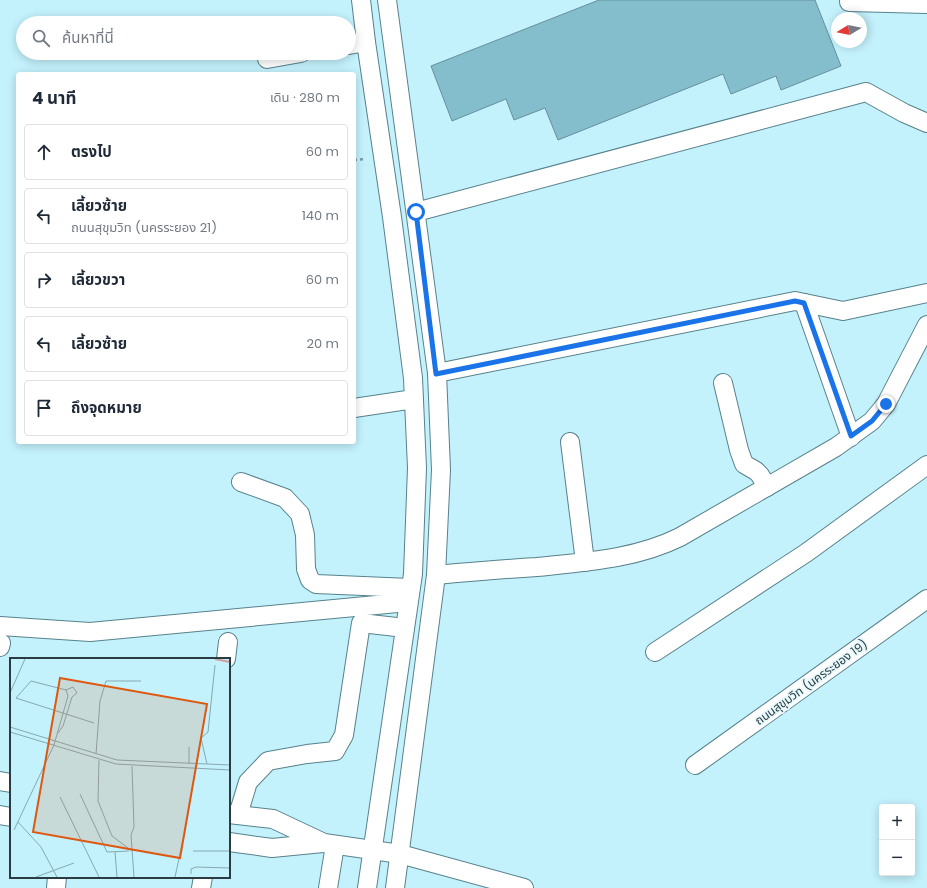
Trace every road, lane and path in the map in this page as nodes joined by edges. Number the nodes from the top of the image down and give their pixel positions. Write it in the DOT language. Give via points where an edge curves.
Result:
graph roads {
  1 [pos="361,0"];
  2 [pos="387,0"];
  3 [pos="849,2"];
  4 [pos="927,4"];
  5 [pos="357,43"];
  6 [pos="927,123"];
  7 [pos="416,209"];
  8 [pos="392,212"];
  9 [pos="927,293"];
  10 [pos="804,303"];
  11 [pos="927,325"];
  12 [pos="436,374"];
  13 [pos="723,383"];
  14 [pos="414,399"];
  15 [pos="356,408"];
  16 [pos="851,436"];
  17 [pos="570,442"];
  18 [pos="927,465"];
  19 [pos="242,482"];
  20 [pos="767,487"];
  21 [pos="585,562"];
  22 [pos="436,575"];
  23 [pos="409,595"];
  24 [pos="927,599"];
  25 [pos="405,628"];
  26 [pos="0,639"];
  27 [pos="655,652"];
  28 [pos="695,765"];
  29 [pos="0,781"];
  30 [pos="10,783"];
  31 [pos="0,815"];
  32 [pos="233,815"];
  33 [pos="10,817"];
  34 [pos="230,842"];
  35 [pos="329,844"];
  36 [pos="372,850"];
  37 [pos="400,854"];
  38 [pos="57,878"];
  39 [pos="203,878"];
  40 [pos="517,887"];
  41 [pos="56,888"];
  42 [pos="201,888"];
  43 [pos="328,888"];
  44 [pos="367,888"];
  45 [pos="395,888"];
  1 -- 5 [label="street"];
  2 -- 7 [label="street"];
  3 -- 4 [label="street"];
  5 -- 8 [label="street"];
  6 -- 7 [label="street" via="866,92"];
  7 -- 8 [label="street"];
  7 -- 12 [label="street"];
  8 -- 14 [label="street"];
  9 -- 10 [label="street" via="843,311"];
  10 -- 12 [label="street" via="795,301"];
  10 -- 16 [label="street"];
  11 -- 16 [label="street" via="886,404 872,421"];
  12 -- 22 [label="street" via="441,470"];
  13 -- 20 [label="street" via="744,464 760,475"];
  14 -- 15 [label="street"];
  14 -- 23 [label="street" via="418,468 413,574"];
  16 -- 20 [label="street"];
  17 -- 21 [label="street"];
  18 -- 27 [label="street" via="806,552"];
  19 -- 23 [label="street" via="285,498 300,514 305,535 306,569 310,580 316,584"];
  20 -- 21 [label="street" via="669,543"];
  21 -- 22 [label="street"];
  22 -- 37 [label="street"];
  23 -- 25 [label="street"];
  23 -- 26 [label="street" via="90,632"];
  24 -- 28 [label="street, ถนนสุขุมวิท (นครระยอง 19)"];
  25 -- 32 [label="street" via="361,623 344,735 334,752 268,761 248,782"];
  25 -- 36 [label="street"];
  29 -- 30 [label="street"];
  31 -- 33 [label="street"];
  32 -- 35 [label="street" via="273,820"];
  34 -- 35 [label="street" via="272,848"];
  35 -- 36 [label="street"];
  35 -- 43 [label="street"];
  36 -- 37 [label="street"];
  36 -- 44 [label="street"];
  37 -- 40 [label="street"];
  37 -- 45 [label="street"];
  38 -- 41 [label="street"];
  39 -- 42 [label="street"];
}
